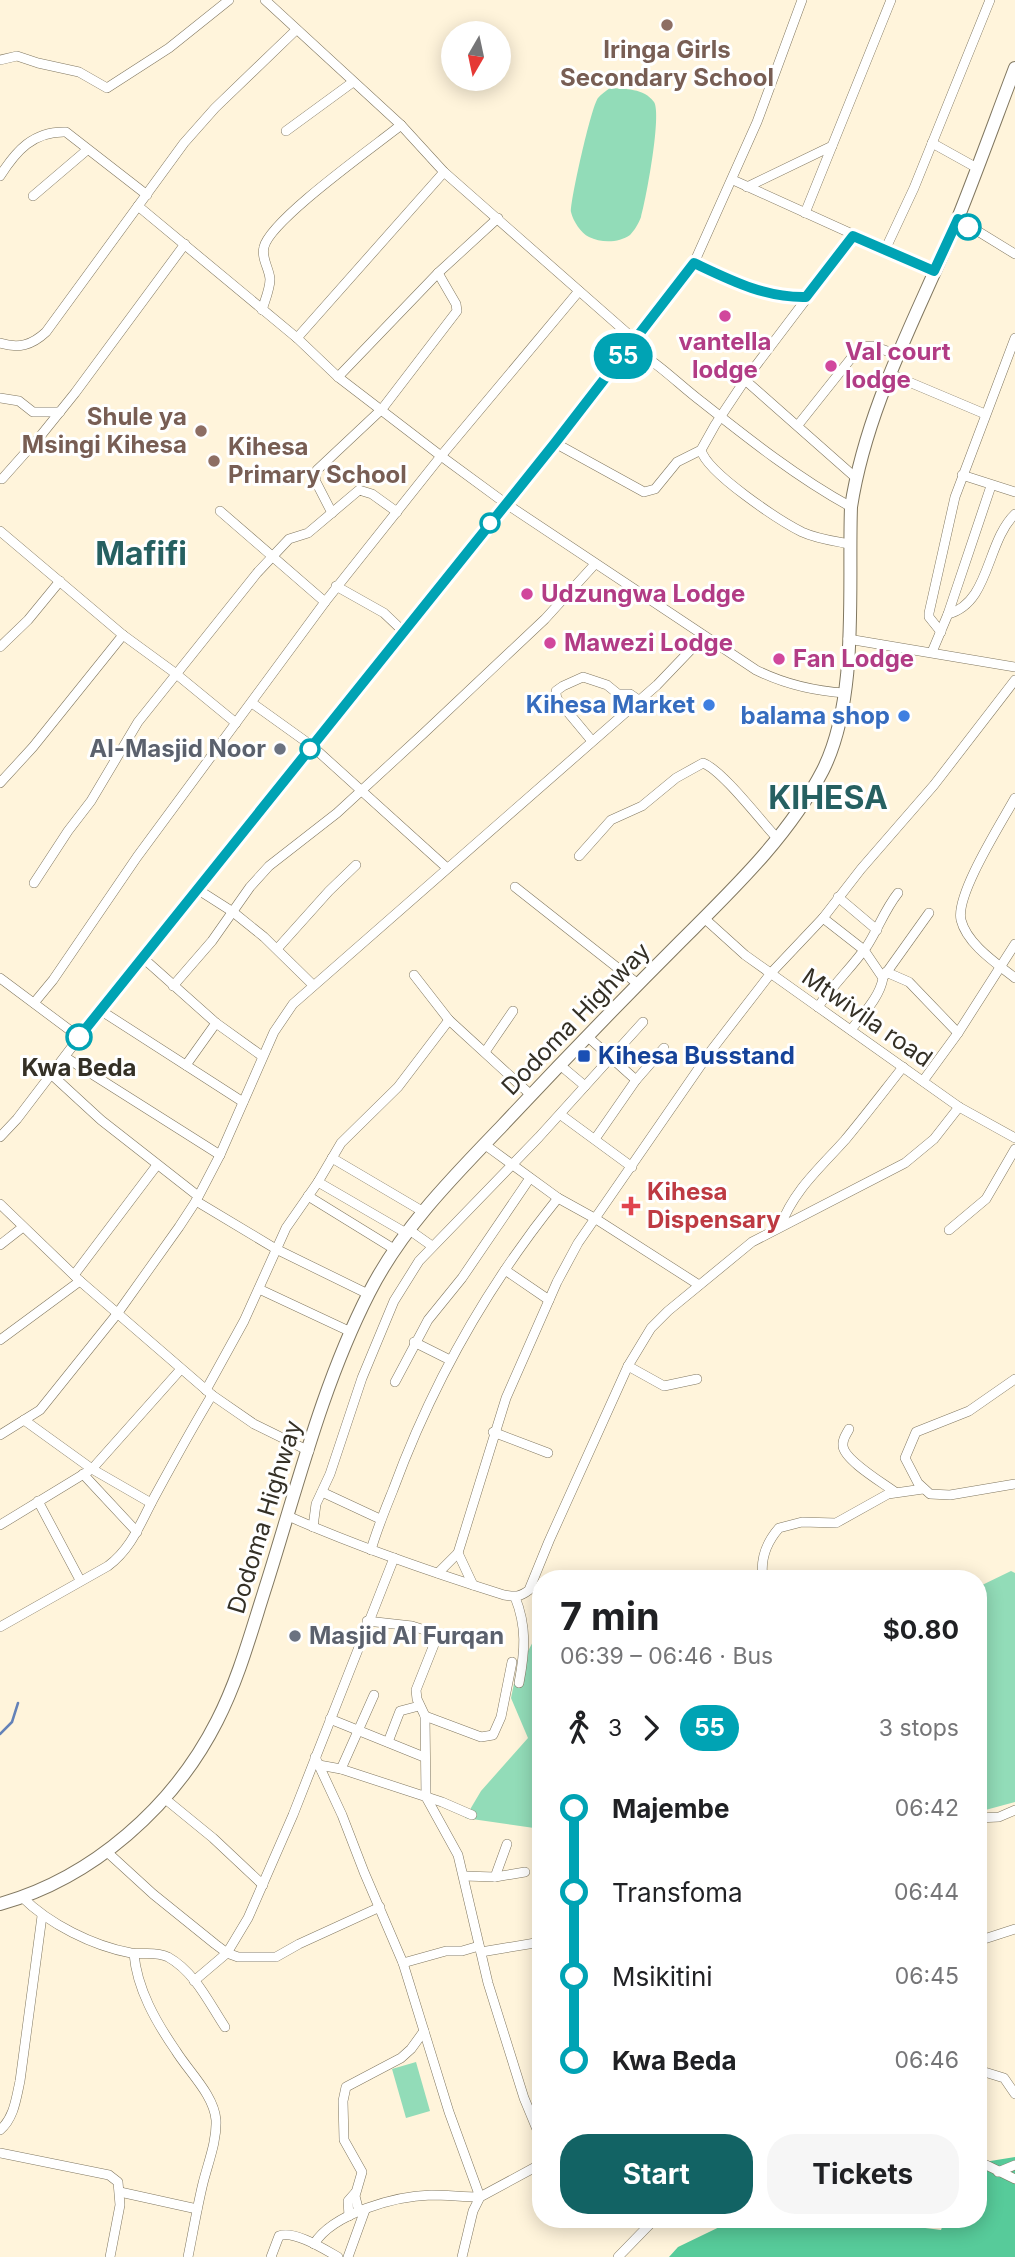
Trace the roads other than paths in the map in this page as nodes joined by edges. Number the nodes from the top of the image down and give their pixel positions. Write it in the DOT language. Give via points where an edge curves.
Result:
graph roads {
  1 [pos="229,0"];
  2 [pos="265,0"];
  3 [pos="802,0"];
  4 [pos="891,0"];
  5 [pos="990,0"];
  6 [pos="296,30"];
  7 [pos="0,60"];
  8 [pos="1015,68"];
  9 [pos="353,82"];
  10 [pos="401,125"];
  11 [pos="286,131"];
  12 [pos="932,143"];
  13 [pos="832,146"];
  14 [pos="88,150"];
  15 [pos="977,168"];
  16 [pos="444,172"];
  17 [pos="0,176"];
  18 [pos="733,180"];
  19 [pos="747,187"];
  20 [pos="147,195"];
  21 [pos="33,196"];
  22 [pos="138,206"];
  23 [pos="805,213"];
  24 [pos="498,218"];
  25 [pos="958,219"];
  26 [pos="853,236"];
  27 [pos="185,244"];
  28 [pos="885,250"];
  29 [pos="1015,254"];
  30 [pos="694,263"];
  31 [pos="934,271"];
  32 [pos="438,273"];
  33 [pos="579,291"];
  34 [pos="806,297"];
  35 [pos="262,310"];
  36 [pos="297,338"];
  37 [pos="1015,338"];
  38 [pos="0,343"];
  39 [pos="632,344"];
  40 [pos="898,355"];
  41 [pos="890,374"];
  42 [pos="338,377"];
  43 [pos="744,380"];
  44 [pos="0,398"];
  45 [pos="382,409"];
  46 [pos="30,412"];
  47 [pos="60,412"];
  48 [pos="985,414"];
  49 [pos="721,416"];
  50 [pos="798,425"];
  51 [pos="43,434"];
  52 [pos="555,443"];
  53 [pos="701,450"];
  54 [pos="440,456"];
  55 [pos="962,475"];
  56 [pos="2,478"];
  57 [pos="856,478"];
  58 [pos="991,486"];
  59 [pos="1015,492"];
  60 [pos="505,503"];
  61 [pos="851,508"];
  62 [pos="220,511"];
  63 [pos="397,512"];
  64 [pos="332,513"];
  65 [pos="1015,514"];
  66 [pos="0,531"];
  67 [pos="850,544"];
  68 [pos="271,556"];
  69 [pos="595,564"];
  70 [pos="60,582"];
  71 [pos="337,586"];
  72 [pos="325,601"];
  73 [pos="948,614"];
  74 [pos="404,632"];
  75 [pos="941,632"];
  76 [pos="123,635"];
  77 [pos="703,637"];
  78 [pos="848,639"];
  79 [pos="0,648"];
  80 [pos="932,652"];
  81 [pos="1015,667"];
  82 [pos="175,673"];
  83 [pos="1015,680"];
  84 [pos="845,693"];
  85 [pos="640,701"];
  86 [pos="252,703"];
  87 [pos="236,723"];
  88 [pos="592,741"];
  89 [pos="313,746"];
  90 [pos="0,783"];
  91 [pos="360,791"];
  92 [pos="1015,798"];
  93 [pos="776,837"];
  94 [pos="579,856"];
  95 [pos="356,865"];
  96 [pos="447,868"];
  97 [pos="34,883"];
  98 [pos="515,887"];
  99 [pos="197,889"];
  100 [pos="898,893"];
  101 [pos="838,897"];
  102 [pos="233,912"];
  103 [pos="929,913"];
  104 [pos="704,918"];
  105 [pos="823,918"];
  106 [pos="877,930"];
  107 [pos="1015,944"];
  108 [pos="277,949"];
  109 [pos="864,950"];
  110 [pos="143,958"];
  111 [pos="1001,968"];
  112 [pos="771,973"];
  113 [pos="414,975"];
  114 [pos="885,975"];
  115 [pos="0,978"];
  116 [pos="1015,978"];
  117 [pos="638,984"];
  118 [pos="313,985"];
  119 [pos="173,986"];
  120 [pos="34,1003"];
  121 [pos="818,1007"];
  122 [pos="100,1010"];
  123 [pos="513,1011"];
  124 [pos="449,1020"];
  125 [pos="643,1022"];
  126 [pos="216,1023"];
  127 [pos="851,1030"];
  128 [pos="958,1033"];
  129 [pos="79,1037"];
  130 [pos="588,1037"];
  131 [pos="664,1048"];
  132 [pos="485,1052"];
  133 [pos="262,1056"];
  134 [pos="65,1057"];
  135 [pos="611,1059"];
  136 [pos="186,1065"];
  137 [pos="561,1065"];
  138 [pos="903,1067"];
  139 [pos="52,1075"];
  140 [pos="636,1080"];
  141 [pos="923,1081"];
  142 [pos="585,1086"];
  143 [pos="531,1095"];
  144 [pos="243,1102"];
  145 [pos="960,1107"];
  146 [pos="561,1115"];
  147 [pos="0,1137"];
  148 [pos="1015,1138"];
  149 [pos="595,1139"];
  150 [pos="484,1144"];
  151 [pos="1015,1149"];
  152 [pos="220,1155"];
  153 [pos="332,1157"];
  154 [pos="512,1164"];
  155 [pos="157,1165"];
  156 [pos="632,1167"];
  157 [pos="530,1178"];
  158 [pos="318,1182"];
  159 [pos="308,1196"];
  160 [pos="558,1198"];
  161 [pos="197,1199"];
  162 [pos="0,1204"];
  163 [pos="422,1211"];
  164 [pos="596,1219"];
  165 [pos="23,1227"];
  166 [pos="780,1227"];
  167 [pos="949,1230"];
  168 [pos="407,1231"];
  169 [pos="0,1245"];
  170 [pos="432,1246"];
  171 [pos="276,1249"];
  172 [pos="394,1249"];
  173 [pos="505,1270"];
  174 [pos="77,1278"];
  175 [pos="699,1285"];
  176 [pos="259,1289"];
  177 [pos="368,1294"];
  178 [pos="549,1300"];
  179 [pos="117,1314"];
  180 [pos="351,1332"];
  181 [pos="0,1340"];
  182 [pos="414,1342"];
  183 [pos="450,1360"];
  184 [pos="628,1366"];
  185 [pos="181,1369"];
  186 [pos="696,1379"];
  187 [pos="1015,1379"];
  188 [pos="395,1381"];
  189 [pos="209,1393"];
  190 [pos="24,1420"];
  191 [pos="849,1429"];
  192 [pos="494,1432"];
  193 [pos="0,1435"];
  194 [pos="309,1451"];
  195 [pos="548,1453"];
  196 [pos="88,1472"];
  197 [pos="1015,1484"];
  198 [pos="923,1489"];
  199 [pos="322,1492"];
  200 [pos="895,1492"];
  201 [pos="38,1501"];
  202 [pos="151,1503"];
  203 [pos="288,1516"];
  204 [pos="380,1519"];
  205 [pos="0,1525"];
  206 [pos="313,1527"];
  207 [pos="136,1532"];
  208 [pos="371,1550"];
  209 [pos="458,1553"];
  210 [pos="394,1558"];
  211 [pos="538,1570"];
  212 [pos="763,1570"];
  213 [pos="438,1573"];
  214 [pos="80,1580"];
  215 [pos="532,1583"];
  216 [pos="473,1585"];
  217 [pos="515,1597"];
  218 [pos="368,1621"];
  219 [pos="0,1627"];
  220 [pos="512,1662"];
  221 [pos="519,1683"];
  222 [pos="374,1695"];
  223 [pos="419,1706"];
  224 [pos="425,1716"];
  225 [pos="330,1718"];
  226 [pos="358,1730"];
  227 [pos="388,1742"];
  228 [pos="424,1757"];
  229 [pos="317,1761"];
  230 [pos="341,1769"];
  231 [pos="426,1797"];
  232 [pos="164,1798"];
  233 [pos="1015,1810"];
  234 [pos="472,1815"];
  235 [pos="987,1818"];
  236 [pos="507,1844"];
  237 [pos="106,1851"];
  238 [pos="525,1872"];
  239 [pos="464,1876"];
  240 [pos="495,1877"];
  241 [pos="262,1885"];
  242 [pos="22,1897"];
  243 [pos="0,1904"];
  244 [pos="380,1907"];
  245 [pos="42,1916"];
  246 [pos="1015,1929"];
  247 [pos="987,1938"];
  248 [pos="532,1943"];
  249 [pos="480,1949"];
  250 [pos="227,1953"];
  251 [pos="134,1954"];
  252 [pos="403,1963"];
  253 [pos="194,1981"];
  254 [pos="225,2028"];
  255 [pos="424,2031"];
  256 [pos="987,2073"];
  257 [pos="1015,2094"];
  258 [pos="532,2118"];
  259 [pos="0,2130"];
  260 [pos="0,2153"];
  261 [pos="1015,2165"];
  262 [pos="987,2166"];
  263 [pos="532,2169"];
  264 [pos="998,2172"];
  265 [pos="1015,2179"];
  266 [pos="120,2192"];
  267 [pos="480,2197"];
  268 [pos="197,2209"];
  269 [pos="358,2212"];
  270 [pos="647,2228"];
  271 [pos="314,2244"];
  272 [pos="110,2257"];
  273 [pos="188,2257"];
  274 [pos="271,2257"];
  275 [pos="338,2257"];
  276 [pos="348,2257"];
  277 [pos="461,2257"];
  278 [pos="618,2257"];
  1 -- 7 [label="street" via="169,48 107,88 79,72 20,57"];
  2 -- 6 [label="street"];
  3 -- 18 [label="street"];
  4 -- 13 [label="street"];
  5 -- 12 [label="street"];
  6 -- 9 [label="street"];
  6 -- 20 [label="street" via="215,108"];
  8 -- 15 [label="highway, Dodoma Highway"];
  9 -- 10 [label="street"];
  9 -- 11 [label="street"];
  10 -- 16 [label="street"];
  10 -- 35 [label="street" via="271,232 264,246 270,282"];
  12 -- 15 [label="street"];
  12 -- 28 [label="street"];
  13 -- 19 [label="street"];
  13 -- 23 [label="street"];
  14 -- 17 [label="street" via="66,132 48,134 23,145"];
  14 -- 20 [label="street"];
  14 -- 21 [label="street"];
  15 -- 25 [label="highway, Dodoma Highway"];
  16 -- 24 [label="street"];
  16 -- 36 [label="street"];
  18 -- 19 [label="street"];
  18 -- 30 [label="street"];
  19 -- 23 [label="street"];
  20 -- 22 [label="street"];
  22 -- 27 [label="street"];
  22 -- 38 [label="street" via="46,332 23,346"];
  23 -- 26 [label="street"];
  24 -- 32 [label="street"];
  24 -- 33 [label="street"];
  25 -- 29 [label="street"];
  25 -- 31 [label="highway, Dodoma Highway"];
  26 -- 28 [label="street"];
  26 -- 34 [label="street"];
  27 -- 35 [label="street"];
  27 -- 47 [label="street"];
  28 -- 31 [label="street"];
  30 -- 34 [label="street" via="746,287"];
  30 -- 39 [label="street"];
  31 -- 40 [label="highway, Dodoma Highway"];
  32 -- 42 [label="street"];
  32 -- 45 [label="street" via="457,311"];
  33 -- 39 [label="street"];
  33 -- 54 [label="street"];
  34 -- 43 [label="street"];
  35 -- 36 [label="street"];
  36 -- 42 [label="street"];
  37 -- 48 [label="street"];
  39 -- 49 [label="street"];
  39 -- 52 [label="street"];
  40 -- 41 [label="highway, Dodoma Highway"];
  40 -- 50 [label="street" via="873,346 860,347"];
  41 -- 48 [label="street"];
  41 -- 57 [label="highway, Dodoma Highway"];
  42 -- 45 [label="street"];
  43 -- 49 [label="street"];
  43 -- 50 [label="street"];
  44 -- 46 [label="street" via="19,401"];
  45 -- 54 [label="street"];
  45 -- 64 [label="street" via="317,470 315,480"];
  46 -- 47 [label="street"];
  46 -- 51 [label="street"];
  47 -- 51 [label="street"];
  48 -- 55 [label="street"];
  49 -- 53 [label="street"];
  49 -- 61 [label="street" via="808,482"];
  50 -- 57 [label="street"];
  51 -- 56 [label="street"];
  52 -- 53 [label="street" via="644,492 655,489 677,462"];
  52 -- 60 [label="street"];
  53 -- 67 [label="street" via="729,482 784,521 815,537"];
  54 -- 60 [label="street"];
  54 -- 63 [label="street"];
  55 -- 58 [label="street"];
  55 -- 75 [label="street" via="929,613"];
  57 -- 61 [label="highway, Dodoma Highway"];
  58 -- 59 [label="street"];
  58 -- 73 [label="street"];
  60 -- 69 [label="street"];
  60 -- 74 [label="street"];
  61 -- 67 [label="highway, Dodoma Highway"];
  62 -- 68 [label="street"];
  63 -- 64 [label="street" via="362,490"];
  63 -- 71 [label="street"];
  64 -- 68 [label="street" via="302,537 289,539"];
  65 -- 73 [label="street" via="999,534 975,594 961,609"];
  66 -- 70 [label="street"];
  67 -- 78 [label="highway, Dodoma Highway"];
  68 -- 72 [label="street"];
  68 -- 82 [label="street"];
  69 -- 77 [label="street"];
  69 -- 91 [label="street" via="530,634"];
  70 -- 76 [label="street"];
  70 -- 79 [label="street"];
  71 -- 72 [label="street"];
  71 -- 74 [label="street" via="384,613"];
  72 -- 86 [label="street"];
  73 -- 75 [label="street"];
  74 -- 89 [label="street"];
  75 -- 80 [label="street"];
  76 -- 82 [label="street"];
  76 -- 90 [label="street"];
  77 -- 84 [label="street" via="775,680"];
  77 -- 85 [label="street"];
  78 -- 80 [label="street"];
  78 -- 84 [label="highway, Dodoma Highway"];
  80 -- 81 [label="street"];
  82 -- 87 [label="street"];
  82 -- 97 [label="street" via="128,736 91,801"];
  83 -- 101 [label="street" via="934,785"];
  84 -- 93 [label="highway, Dodoma Highway" via="836,741 823,769"];
  85 -- 88 [label="street"];
  85 -- 88 [label="street" via="586,677 558,689 557,699"];
  86 -- 87 [label="street"];
  86 -- 89 [label="street"];
  87 -- 120 [label="street"];
  88 -- 96 [label="street"];
  89 -- 91 [label="street"];
  89 -- 99 [label="street"];
  91 -- 96 [label="street"];
  91 -- 102 [label="street" via="268,866"];
  92 -- 111 [label="street" via="968,886 961,909 971,939"];
  93 -- 94 [label="street" via="726,781 703,763 642,806 611,820"];
  93 -- 104 [label="highway, Dodoma Highway"];
  95 -- 108 [label="street"];
  96 -- 118 [label="street"];
  98 -- 117 [label="street"];
  99 -- 102 [label="street"];
  99 -- 110 [label="street"];
  100 -- 106 [label="street"];
  101 -- 105 [label="street"];
  101 -- 106 [label="street"];
  102 -- 108 [label="street"];
  102 -- 119 [label="street"];
  103 -- 114 [label="street"];
  104 -- 112 [label="street, Mtwivila road"];
  104 -- 117 [label="highway, Dodoma Highway"];
  105 -- 109 [label="street"];
  105 -- 112 [label="street"];
  106 -- 109 [label="street"];
  107 -- 111 [label="street"];
  108 -- 118 [label="street"];
  109 -- 114 [label="street"];
  109 -- 121 [label="street"];
  110 -- 119 [label="street"];
  110 -- 122 [label="street"];
  111 -- 116 [label="street"];
  111 -- 128 [label="street"];
  112 -- 121 [label="street, Mtwivila road"];
  112 -- 156 [label="street" via="710,1052"];
  113 -- 124 [label="street"];
  114 -- 127 [label="street"];
  114 -- 128 [label="street" via="909,982"];
  115 -- 120 [label="street"];
  117 -- 130 [label="highway, Dodoma Highway"];
  118 -- 133 [label="street" via="293,1004"];
  119 -- 126 [label="street"];
  120 -- 129 [label="street"];
  121 -- 127 [label="street, Mtwivila road"];
  122 -- 129 [label="street"];
  122 -- 136 [label="street"];
  123 -- 132 [label="street"];
  124 -- 132 [label="street"];
  124 -- 153 [label="street" via="398,1087"];
  125 -- 135 [label="street"];
  126 -- 133 [label="street"];
  126 -- 136 [label="street"];
  127 -- 138 [label="street, Mtwivila road"];
  128 -- 141 [label="street"];
  129 -- 134 [label="street"];
  130 -- 135 [label="street"];
  130 -- 137 [label="highway, Dodoma Highway"];
  131 -- 140 [label="street"];
  132 -- 143 [label="street"];
  133 -- 144 [label="street"];
  134 -- 139 [label="street"];
  134 -- 152 [label="street"];
  135 -- 140 [label="street"];
  135 -- 142 [label="street"];
  136 -- 144 [label="street"];
  137 -- 142 [label="street"];
  137 -- 143 [label="highway, Dodoma Highway"];
  138 -- 141 [label="street, Mtwivila road"];
  138 -- 166 [label="street" via="798,1191"];
  139 -- 147 [label="street"];
  139 -- 155 [label="street"];
  140 -- 149 [label="street"];
  141 -- 145 [label="street, Mtwivila road"];
  142 -- 146 [label="street"];
  143 -- 150 [label="highway, Dodoma Highway"];
  144 -- 152 [label="street"];
  145 -- 148 [label="street, Mtwivila road"];
  145 -- 166 [label="street" via="934,1139 905,1163"];
  146 -- 149 [label="street"];
  146 -- 154 [label="street"];
  149 -- 156 [label="street"];
  150 -- 154 [label="street"];
  150 -- 163 [label="highway, Dodoma Highway"];
  151 -- 167 [label="street" via="986,1199"];
  152 -- 161 [label="street"];
  153 -- 158 [label="street"];
  153 -- 163 [label="street"];
  154 -- 157 [label="street"];
  154 -- 170 [label="street"];
  155 -- 161 [label="street"];
  155 -- 174 [label="street"];
  156 -- 164 [label="street"];
  157 -- 160 [label="street"];
  157 -- 182 [label="street"];
  158 -- 159 [label="street"];
  158 -- 168 [label="street"];
  159 -- 171 [label="street"];
  159 -- 172 [label="street"];
  160 -- 164 [label="street"];
  160 -- 173 [label="street"];
  161 -- 171 [label="street"];
  161 -- 179 [label="street"];
  162 -- 165 [label="street"];
  163 -- 168 [label="highway, Dodoma Highway"];
  164 -- 175 [label="street"];
  164 -- 178 [label="street" via="566,1263"];
  165 -- 169 [label="street"];
  165 -- 174 [label="street"];
  166 -- 175 [label="street" via="752,1242"];
  168 -- 170 [label="street"];
  168 -- 172 [label="highway, Dodoma Highway"];
  170 -- 199 [label="street" via="394,1301"];
  171 -- 176 [label="street"];
  171 -- 177 [label="street"];
  172 -- 177 [label="highway, Dodoma Highway"];
  173 -- 178 [label="street"];
  173 -- 183 [label="street"];
  174 -- 179 [label="street"];
  174 -- 181 [label="street"];
  175 -- 184 [label="street" via="651,1328"];
  176 -- 180 [label="street"];
  176 -- 189 [label="street"];
  177 -- 180 [label="highway, Dodoma Highway"];
  178 -- 192 [label="street"];
  179 -- 185 [label="street"];
  179 -- 190 [label="street" via="40,1409"];
  180 -- 194 [label="highway, Dodoma Highway"];
  182 -- 183 [label="street"];
  182 -- 188 [label="street"];
  183 -- 204 [label="street"];
  184 -- 186 [label="street" via="664,1386"];
  184 -- 211 [label="street"];
  185 -- 189 [label="street"];
  185 -- 196 [label="street"];
  187 -- 198 [label="street" via="970,1411 916,1432 905,1458"];
  189 -- 194 [label="street" via="254,1424"];
  189 -- 202 [label="street"];
  190 -- 193 [label="street"];
  190 -- 196 [label="street"];
  191 -- 200 [label="street" via="845,1452"];
  192 -- 195 [label="street"];
  192 -- 209 [label="street"];
  194 -- 203 [label="highway, Dodoma Highway"];
  196 -- 201 [label="street"];
  196 -- 202 [label="street"];
  196 -- 207 [label="street"];
  197 -- 198 [label="street" via="950,1494 930,1494"];
  198 -- 200 [label="street"];
  199 -- 204 [label="street"];
  199 -- 206 [label="street"];
  200 -- 212 [label="street" via="836,1523 802,1522 779,1528 766,1548"];
  201 -- 205 [label="street"];
  201 -- 214 [label="street"];
  202 -- 207 [label="street"];
  203 -- 206 [label="street"];
  203 -- 232 [label="highway, Dodoma Highway" via="230,1692 200,1752"];
  204 -- 208 [label="street"];
  206 -- 208 [label="street"];
  207 -- 214 [label="street" via="121,1556"];
  208 -- 210 [label="street"];
  209 -- 213 [label="street"];
  209 -- 216 [label="street"];
  210 -- 213 [label="street"];
  210 -- 218 [label="street"];
  213 -- 216 [label="street"];
  214 -- 219 [label="street"];
  215 -- 217 [label="street"];
  216 -- 217 [label="street"];
  217 -- 221 [label="street" via="526,1639"];
  218 -- 223 [label="street" via="412,1626 437,1637 416,1690"];
  218 -- 225 [label="street"];
  220 -- 224 [label="street" via="501,1717 492,1735 481,1737"];
  222 -- 226 [label="street"];
  223 -- 224 [label="street"];
  223 -- 227 [label="street" via="400,1711"];
  224 -- 228 [label="street"];
  225 -- 226 [label="street"];
  225 -- 229 [label="street"];
  226 -- 227 [label="street"];
  226 -- 230 [label="street"];
  227 -- 228 [label="street"];
  228 -- 231 [label="street"];
  229 -- 230 [label="street"];
  229 -- 241 [label="street"];
  229 -- 244 [label="street"];
  230 -- 231 [label="street"];
  231 -- 234 [label="street"];
  231 -- 239 [label="street" via="458,1855"];
  232 -- 237 [label="highway, Dodoma Highway"];
  232 -- 241 [label="street"];
  233 -- 235 [label="street"];
  236 -- 240 [label="street"];
  237 -- 242 [label="highway, Dodoma Highway" via="70,1876"];
  237 -- 250 [label="street"];
  238 -- 240 [label="street"];
  239 -- 240 [label="street"];
  239 -- 249 [label="street"];
  241 -- 250 [label="street"];
  242 -- 243 [label="highway, Dodoma Highway"];
  242 -- 245 [label="street"];
  244 -- 250 [label="street" via="276,1957"];
  244 -- 252 [label="street"];
  245 -- 251 [label="street"];
  245 -- 259 [label="street" via="15,2107"];
  246 -- 247 [label="street"];
  248 -- 249 [label="street"];
  249 -- 252 [label="street" via="446,1951"];
  249 -- 258 [label="street"];
  250 -- 253 [label="street"];
  251 -- 253 [label="street" via="166,1956"];
  251 -- 268 [label="street" via="143,1993 216,2118"];
  252 -- 255 [label="street"];
  253 -- 254 [label="street"];
  255 -- 267 [label="street"];
  255 -- 269 [label="street" via="401,2058 346,2087 344,2140 362,2172 355,2193"];
  256 -- 257 [label="street" via="1004,2078"];
  260 -- 266 [label="street" via="109,2175 118,2182"];
  261 -- 264 [label="street"];
  262 -- 264 [label="street"];
  263 -- 267 [label="street"];
  264 -- 265 [label="street"];
  266 -- 268 [label="street"];
  266 -- 272 [label="street"];
  267 -- 269 [label="street" via="418,2196"];
  267 -- 277 [label="street"];
  268 -- 273 [label="street"];
  269 -- 271 [label="street" via="327,2228"];
  269 -- 276 [label="street"];
  270 -- 278 [label="street"];
  271 -- 274 [label="street" via="281,2234"];
  271 -- 275 [label="street"];
}
